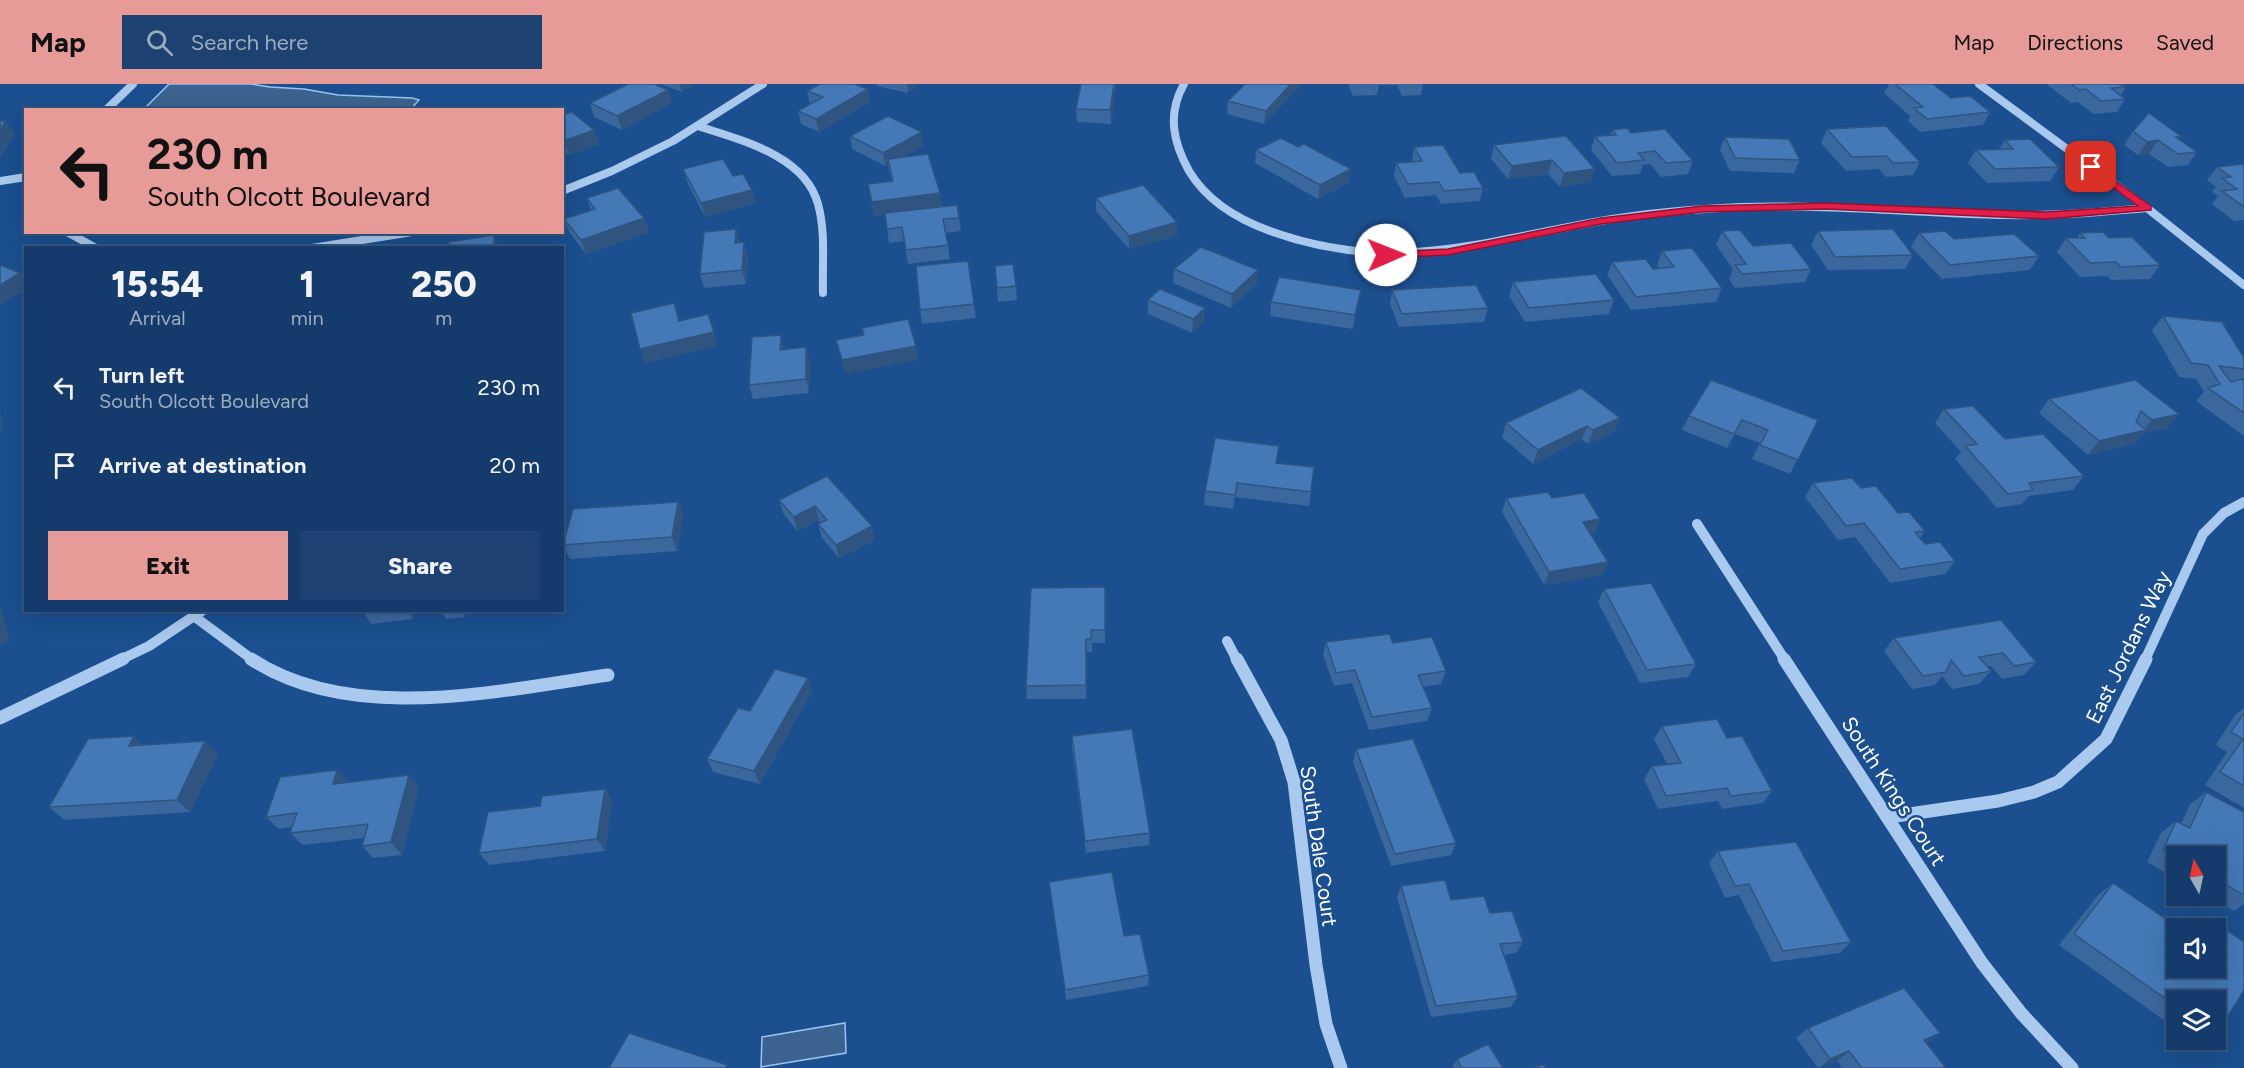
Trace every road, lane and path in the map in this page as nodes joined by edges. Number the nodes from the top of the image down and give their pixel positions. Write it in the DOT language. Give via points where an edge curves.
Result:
graph roads {
  1 [pos="133,84"];
  2 [pos="763,84"];
  3 [pos="1184,84"];
  4 [pos="1979,84"];
  5 [pos="108,108"];
  6 [pos="698,126"];
  7 [pos="24,177"];
  8 [pos="0,181"];
  9 [pos="564,189"];
  10 [pos="2147,208"];
  11 [pos="71,234"];
  12 [pos="403,234"];
  13 [pos="389,237"];
  14 [pos="92,246"];
  15 [pos="326,246"];
  16 [pos="389,246"];
  17 [pos="2244,285"];
  18 [pos="823,293"];
  19 [pos="2244,502"];
  20 [pos="1697,524"];
  21 [pos="199,614"];
  22 [pos="1227,641"];
  23 [pos="608,675"];
  24 [pos="0,718"];
  25 [pos="1889,818"];
  26 [pos="1341,1068"];
  27 [pos="2072,1068"];
  1 -- 5 [label="street"];
  2 -- 6 [label="street"];
  3 -- 10 [label="street" via="1175,97 1173,123 1178,149 1198,186 1215,203 1242,220 1308,246 1343,252 1448,252 1601,221 1736,207 1825,206 2047,216"];
  4 -- 10 [label="street"];
  6 -- 9 [label="street" via="643,157"];
  6 -- 18 [label="street" via="766,151 798,172 809,185 820,213"];
  7 -- 8 [label="street"];
  10 -- 17 [label="street"];
  11 -- 14 [label="street"];
  12 -- 13 [label="street"];
  13 -- 15 [label="street"];
  13 -- 16 [label="street"];
  19 -- 25 [label="street, East Jordans Way" via="2224,513 2204,534 2106,739 2077,767 2058,782 2034,792"];
  20 -- 25 [label="street, South Kings Court"];
  21 -- 23 [label="street" via="271,671 299,684 334,692 416,697"];
  21 -- 24 [label="street" via="149,646"];
  22 -- 26 [label="street, South Dale Court" via="1281,740 1294,782 1316,965 1326,1024"];
  25 -- 27 [label="street, South Kings Court" via="1982,963"];
}
